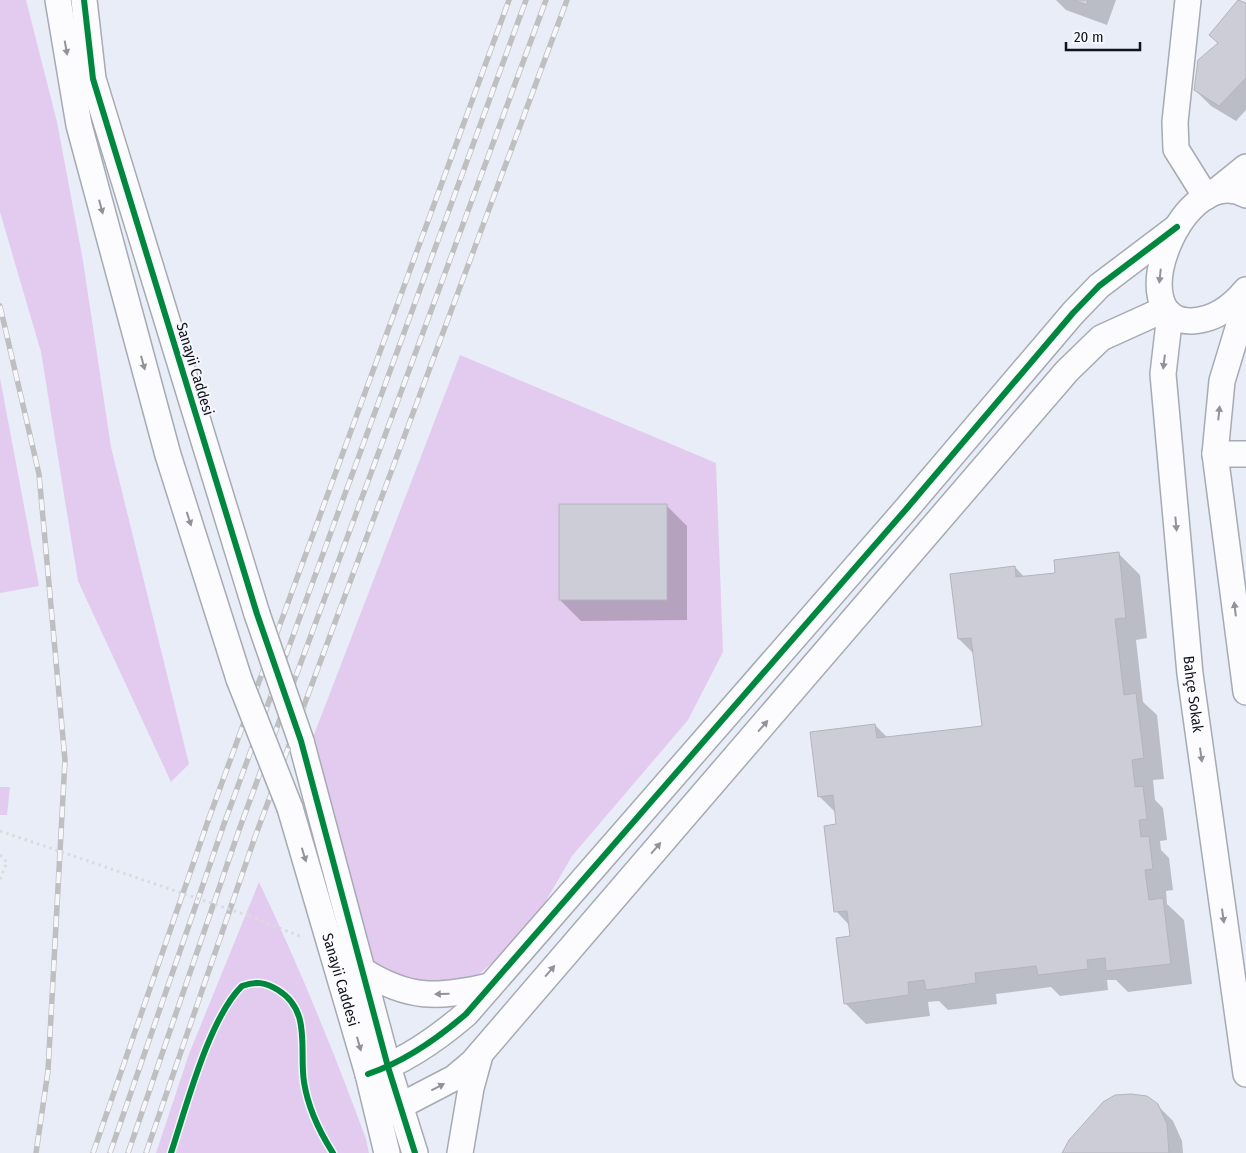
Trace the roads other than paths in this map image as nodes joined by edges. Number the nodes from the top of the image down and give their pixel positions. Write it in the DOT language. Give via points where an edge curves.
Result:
graph roads {
  1 [pos="58,0"];
  2 [pos="84,0"];
  3 [pos="1188,0"];
  4 [pos="1246,167"];
  5 [pos="1211,195"];
  6 [pos="1246,195"];
  7 [pos="1176,227"];
  8 [pos="1246,290"];
  9 [pos="1246,302"];
  10 [pos="1168,311"];
  11 [pos="1215,454"];
  12 [pos="1246,454"];
  13 [pos="1246,692"];
  14 [pos="362,970"];
  15 [pos="1239,983"];
  16 [pos="490,986"];
  17 [pos="480,1054"];
  18 [pos="378,1070"];
  19 [pos="1246,1074"];
  20 [pos="401,1106"];
  21 [pos="379,1117"];
  22 [pos="387,1153"];
  23 [pos="416,1153"];
  24 [pos="460,1153"];
  1 -- 18 [label="street, Sanayii Caddesi, one-way, bridge" via="82,135 168,455 240,678 290,808 332,948"];
  2 -- 14 [label="street, Sanayii Caddesi, bridge" via="93,79 257,614 302,741"];
  3 -- 5 [label="street" via="1175,122 1176,149"];
  4 -- 5 [label="street"];
  5 -- 6 [label="street" via="1232,190"];
  5 -- 7 [label="street"];
  7 -- 10 [label="street, Bahçe Sokak, one-way" via="1160,273 1160,291"];
  7 -- 16 [label="street" via="1099,286 1073,313"];
  8 -- 10 [label="street" via="1237,301 1215,316 1198,321 1174,318"];
  11 -- 9 [label="street, one-way" via="1222,381"];
  10 -- 15 [label="street, Bahçe Sokak, one-way" via="1162,374 1190,674"];
  17 -- 10 [label="street, one-way" via="1067,371 1101,338"];
  11 -- 12 [label="street"];
  13 -- 11 [label="street, one-way"];
  16 -- 14 [label="street, one-way" via="439,995 407,993 383,984"];
  14 -- 18 [label="street, Sanayii Caddesi"];
  15 -- 19 [label="street, Bahçe Sokak"];
  16 -- 18 [label="street" via="466,1014 440,1036"];
  20 -- 17 [label="street, one-way" via="454,1078"];
  17 -- 24 [label="street"];
  18 -- 20 [label="street"];
  18 -- 21 [label="street, Sanayii Caddesi"];
  20 -- 21 [label="street"];
  20 -- 23 [label="street"];
  21 -- 22 [label="street, Sanayii Caddesi"];
}
